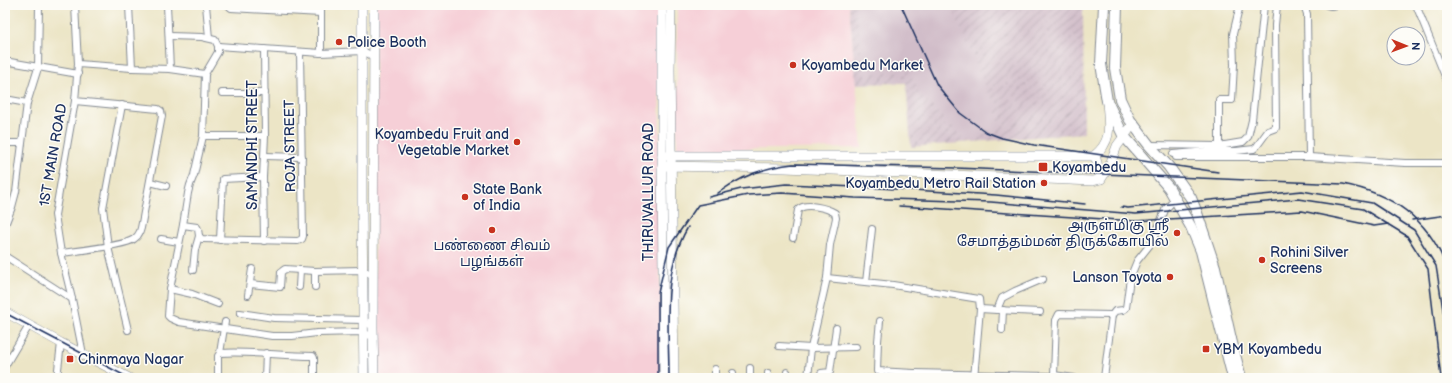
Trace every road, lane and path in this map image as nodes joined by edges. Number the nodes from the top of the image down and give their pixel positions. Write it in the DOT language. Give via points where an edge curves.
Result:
graph roads {
  1 [pos="39,5"];
  2 [pos="75,5"];
  3 [pos="130,5"];
  4 [pos="167,5"];
  5 [pos="206,5"];
  6 [pos="228,5"];
  7 [pos="321,5"];
  8 [pos="362,5"];
  9 [pos="374,5"];
  10 [pos="662,5"];
  11 [pos="671,5"];
  12 [pos="1104,5"];
  13 [pos="1117,5"];
  14 [pos="1240,5"];
  15 [pos="1264,5"];
  16 [pos="1277,5"];
  17 [pos="1304,5"];
  18 [pos="1327,5"];
  19 [pos="1337,5"];
  20 [pos="1416,5"];
  21 [pos="262,8"];
  22 [pos="321,13"];
  23 [pos="169,36"];
  24 [pos="209,38"];
  25 [pos="218,46"];
  26 [pos="264,50"];
  27 [pos="363,51"];
  28 [pos="300,52"];
  29 [pos="321,53"];
  30 [pos="374,57"];
  31 [pos="10,62"];
  32 [pos="78,64"];
  33 [pos="38,68"];
  34 [pos="132,68"];
  35 [pos="170,68"];
  36 [pos="78,74"];
  37 [pos="205,74"];
  38 [pos="1447,81"];
  39 [pos="222,93"];
  40 [pos="265,93"];
  41 [pos="5,99"];
  42 [pos="75,101"];
  43 [pos="1107,102"];
  44 [pos="27,103"];
  45 [pos="122,105"];
  46 [pos="1133,124"];
  47 [pos="1123,135"];
  48 [pos="203,136"];
  49 [pos="265,136"];
  50 [pos="5,143"];
  51 [pos="22,143"];
  52 [pos="1149,145"];
  53 [pos="1117,146"];
  54 [pos="1219,146"];
  55 [pos="1135,148"];
  56 [pos="1096,155"];
  57 [pos="265,156"];
  58 [pos="662,156"];
  59 [pos="671,156"];
  60 [pos="302,157"];
  61 [pos="1310,157"];
  62 [pos="1447,163"];
  63 [pos="662,166"];
  64 [pos="672,166"];
  65 [pos="263,178"];
  66 [pos="1101,179"];
  67 [pos="150,182"];
  68 [pos="166,186"];
  69 [pos="1176,200"];
  70 [pos="5,225"];
  71 [pos="183,225"];
  72 [pos="872,229"];
  73 [pos="199,236"];
  74 [pos="793,238"];
  75 [pos="161,239"];
  76 [pos="220,240"];
  77 [pos="264,241"];
  78 [pos="179,242"];
  79 [pos="108,246"];
  80 [pos="61,253"];
  81 [pos="5,256"];
  82 [pos="252,269"];
  83 [pos="193,270"];
  84 [pos="300,270"];
  85 [pos="363,270"];
  86 [pos="316,271"];
  87 [pos="374,276"];
  88 [pos="827,278"];
  89 [pos="1043,279"];
  90 [pos="866,282"];
  91 [pos="250,284"];
  92 [pos="299,287"];
  93 [pos="315,287"];
  94 [pos="170,289"];
  95 [pos="248,295"];
  96 [pos="72,298"];
  97 [pos="218,304"];
  98 [pos="980,309"];
  99 [pos="1000,310"];
  100 [pos="5,312"];
  101 [pos="1040,312"];
  102 [pos="240,313"];
  103 [pos="1112,315"];
  104 [pos="5,318"];
  105 [pos="363,320"];
  106 [pos="880,321"];
  107 [pos="225,322"];
  108 [pos="373,326"];
  109 [pos="836,328"];
  110 [pos="1224,328"];
  111 [pos="26,329"];
  112 [pos="224,329"];
  113 [pos="128,330"];
  114 [pos="1002,330"];
  115 [pos="363,332"];
  116 [pos="374,338"];
  117 [pos="1227,340"];
  118 [pos="61,346"];
  119 [pos="779,346"];
  120 [pos="833,347"];
  121 [pos="856,347"];
  122 [pos="811,348"];
  123 [pos="220,353"];
  124 [pos="266,353"];
  125 [pos="83,354"];
  126 [pos="5,366"];
  127 [pos="750,368"];
  128 [pos="715,369"];
  129 [pos="1054,375"];
  130 [pos="914,376"];
  131 [pos="974,377"];
  132 [pos="57,378"];
  133 [pos="116,378"];
  134 [pos="130,378"];
  135 [pos="218,378"];
  136 [pos="265,378"];
  137 [pos="314,378"];
  138 [pos="364,378"];
  139 [pos="374,378"];
  140 [pos="664,378"];
  141 [pos="674,378"];
  142 [pos="715,378"];
  143 [pos="750,378"];
  144 [pos="808,378"];
  145 [pos="820,378"];
  146 [pos="1074,378"];
  147 [pos="1104,378"];
  148 [pos="1226,378"];
  149 [pos="1233,378"];
  150 [pos="1241,378"];
  151 [pos="1248,378"];
  1 -- 33 [label="street"];
  2 -- 32 [label="street, 1ST MAIN ROAD"];
  3 -- 34 [label="street"];
  4 -- 23 [label="street"];
  5 -- 24 [label="street"];
  6 -- 21 [label="street" via="232,8"];
  7 -- 22 [label="street"];
  8 -- 27 [label="street"];
  9 -- 30 [label="street"];
  10 -- 58 [label="street, THIRUVALLUR ROAD"];
  11 -- 59 [label="street"];
  12 -- 43 [label="main road" via="1101,64"];
  13 -- 46 [label="main road" via="1115,68 1120,99"];
  14 -- 54 [label="street" via="1233,34 1232,100 1219,100"];
  15 -- 54 [label="street" via="1248,137 1243,142"];
  16 -- 61 [label="street" via="1276,128 1268,131 1254,149 1208,151 1174,156"];
  17 -- 61 [label="street" via="1307,14"];
  18 -- 19 [label="street"];
  20 -- 38 [label="street"];
  21 -- 22 [label="street"];
  22 -- 29 [label="street"];
  23 -- 24 [label="street"];
  23 -- 35 [label="street"];
  24 -- 25 [label="street" via="215,40"];
  25 -- 26 [label="street"];
  25 -- 37 [label="street" via="218,52"];
  26 -- 28 [label="street"];
  26 -- 40 [label="street, SAMANDHI STREET"];
  27 -- 29 [label="street"];
  27 -- 30 [label="street"];
  27 -- 85 [label="street"];
  28 -- 29 [label="street"];
  28 -- 60 [label="street, ROJA STREET"];
  30 -- 87 [label="street"];
  31 -- 33 [label="street"];
  32 -- 34 [label="street"];
  32 -- 36 [label="street, 1ST MAIN ROAD"];
  33 -- 36 [label="street"];
  33 -- 44 [label="street"];
  34 -- 35 [label="street"];
  35 -- 37 [label="street"];
  36 -- 42 [label="street, 1ST MAIN ROAD"];
  37 -- 48 [label="street"];
  39 -- 40 [label="street"];
  40 -- 49 [label="street, SAMANDHI STREET"];
  41 -- 44 [label="street"];
  42 -- 45 [label="street"];
  42 -- 80 [label="street, 1ST MAIN ROAD" via="55,214"];
  43 -- 47 [label="main road"];
  43 -- 56 [label="street" via="1109,131 1105,145"];
  44 -- 51 [label="street"];
  45 -- 67 [label="street" via="161,111"];
  45 -- 79 [label="street" via="103,208"];
  46 -- 47 [label="street"];
  46 -- 52 [label="main road"];
  47 -- 53 [label="street"];
  47 -- 55 [label="main road"];
  48 -- 49 [label="street"];
  48 -- 71 [label="street"];
  49 -- 57 [label="street, SAMANDHI STREET"];
  50 -- 51 [label="street"];
  51 -- 70 [label="street" via="16,192"];
  52 -- 54 [label="street"];
  52 -- 110 [label="main road" via="1169,167 1191,198 1198,213 1215,267"];
  53 -- 55 [label="street"];
  53 -- 66 [label="street"];
  55 -- 69 [label="main road"];
  56 -- 59 [label="street"];
  56 -- 66 [label="street"];
  57 -- 60 [label="street"];
  57 -- 65 [label="street, SAMANDHI STREET"];
  58 -- 59 [label="street"];
  58 -- 63 [label="street, THIRUVALLUR ROAD"];
  59 -- 64 [label="street"];
  60 -- 77 [label="street, ROJA STREET" via="302,240"];
  61 -- 62 [label="street"];
  63 -- 64 [label="street"];
  63 -- 140 [label="street, THIRUVALLUR ROAD"];
  64 -- 66 [label="street" via="785,168 1093,181"];
  64 -- 141 [label="street"];
  65 -- 76 [label="street" via="224,178"];
  65 -- 77 [label="street, SAMANDHI STREET"];
  67 -- 68 [label="street"];
  67 -- 79 [label="street" via="138,236 133,241"];
  69 -- 103 [label="street" via="1165,210 1153,242 1137,261 1130,278 1126,308 1115,311"];
  69 -- 110 [label="main road" via="1201,251"];
  71 -- 73 [label="street" via="196,227"];
  71 -- 78 [label="street"];
  72 -- 90 [label="street"];
  73 -- 76 [label="street" via="202,239"];
  73 -- 83 [label="street"];
  74 -- 88 [label="street" via="800,207 818,207 835,213"];
  75 -- 78 [label="street"];
  76 -- 77 [label="street"];
  78 -- 94 [label="street"];
  79 -- 80 [label="street"];
  79 -- 113 [label="street"];
  80 -- 96 [label="street, 1ST MAIN ROAD"];
  81 -- 96 [label="street"];
  82 -- 91 [label="street"];
  84 -- 86 [label="street"];
  84 -- 91 [label="street" via="283,269 280,287"];
  84 -- 92 [label="street"];
  85 -- 86 [label="street"];
  85 -- 87 [label="street"];
  85 -- 105 [label="street"];
  86 -- 93 [label="street"];
  87 -- 108 [label="street"];
  88 -- 90 [label="street"];
  88 -- 122 [label="street"];
  89 -- 99 [label="street" via="1002,298"];
  90 -- 98 [label="street" via="979,299"];
  91 -- 95 [label="street"];
  94 -- 97 [label="street"];
  94 -- 112 [label="street" via="170,318 178,322"];
  96 -- 125 [label="street, 1ST MAIN ROAD"];
  98 -- 99 [label="street"];
  98 -- 131 [label="street"];
  99 -- 101 [label="street"];
  99 -- 114 [label="street"];
  100 -- 118 [label="street"];
  102 -- 105 [label="street" via="274,318"];
  103 -- 129 [label="street" via="1059,314 1056,320"];
  103 -- 147 [label="street"];
  104 -- 111 [label="street"];
  105 -- 108 [label="street"];
  105 -- 115 [label="street"];
  106 -- 130 [label="street" via="877,371"];
  107 -- 112 [label="street"];
  108 -- 116 [label="street"];
  109 -- 120 [label="street"];
  110 -- 117 [label="main road"];
  110 -- 148 [label="main road" via="1218,342"];
  110 -- 151 [label="main road" via="1234,332"];
  111 -- 118 [label="street"];
  111 -- 126 [label="street"];
  112 -- 115 [label="street" via="272,336"];
  112 -- 123 [label="street"];
  115 -- 116 [label="street"];
  115 -- 138 [label="street"];
  116 -- 139 [label="street"];
  117 -- 149 [label="main road"];
  117 -- 150 [label="main road"];
  118 -- 125 [label="street"];
  118 -- 132 [label="street"];
  118 -- 133 [label="street"];
  119 -- 122 [label="street"];
  120 -- 121 [label="street"];
  120 -- 122 [label="street"];
  120 -- 145 [label="street" via="830,372 821,372"];
  122 -- 144 [label="street"];
  123 -- 124 [label="street"];
  123 -- 135 [label="street"];
  124 -- 136 [label="street"];
  124 -- 137 [label="street" via="313,356"];
  125 -- 134 [label="street"];
  127 -- 143 [label="street"];
  128 -- 142 [label="street"];
  129 -- 131 [label="street"];
  129 -- 146 [label="street"];
  130 -- 131 [label="street"];
}
